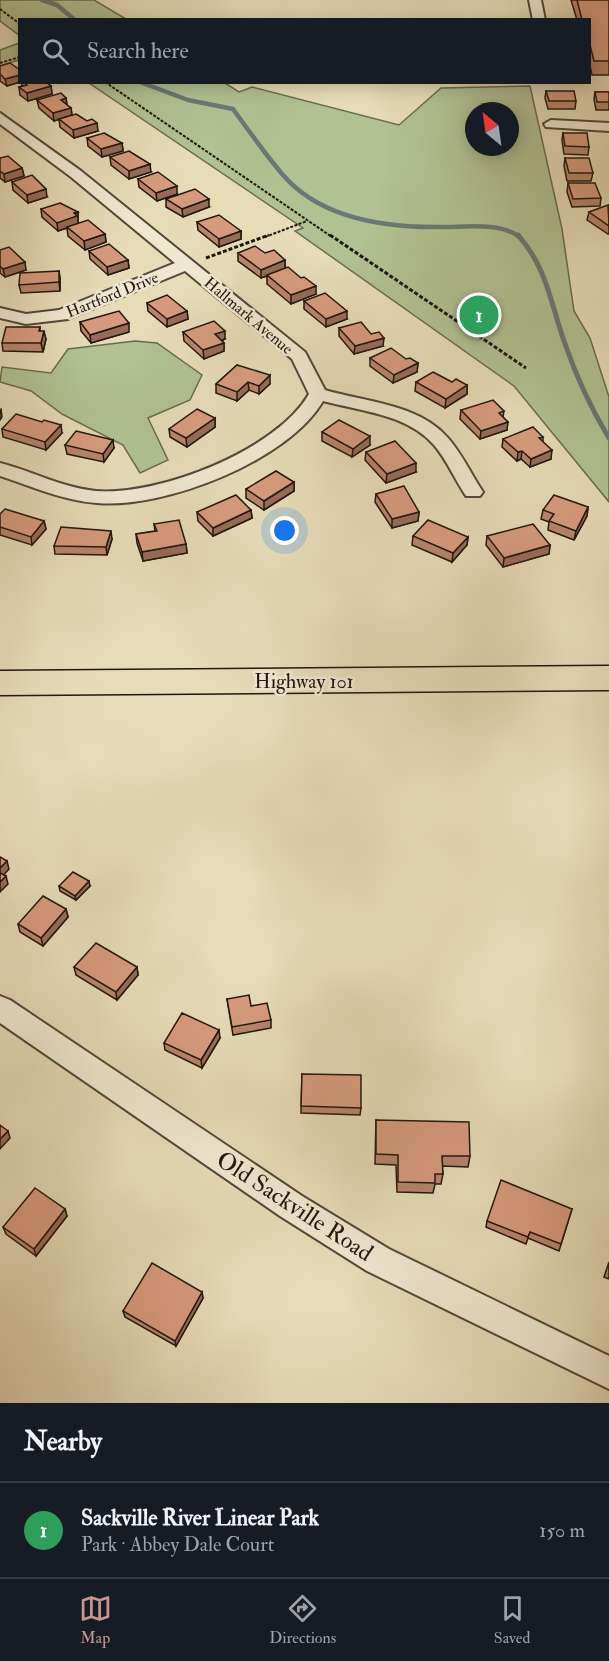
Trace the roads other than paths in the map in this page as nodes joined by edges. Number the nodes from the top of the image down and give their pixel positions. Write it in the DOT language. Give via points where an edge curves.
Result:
graph roads {
  1 [pos="535,0"];
  2 [pos="539,18"];
  3 [pos="0,117"];
  4 [pos="551,124"];
  5 [pos="609,127"];
  6 [pos="188,264"];
  7 [pos="0,313"];
  8 [pos="318,394"];
  9 [pos="0,469"];
  10 [pos="472,492"];
  11 [pos="609,657"];
  12 [pos="0,661"];
  13 [pos="609,678"];
  14 [pos="0,683"];
  15 [pos="0,1008"];
  16 [pos="609,1373"];
  1 -- 2 [label="street"];
  3 -- 6 [label="street, Hallmark Avenue"];
  4 -- 5 [label="street"];
  6 -- 7 [label="street, Hartford Drive" via="62,315 26,319"];
  6 -- 8 [label="street, Hallmark Avenue" via="299,356"];
  8 -- 9 [label="street" via="309,413 291,428 212,475 171,491 96,497"];
  8 -- 10 [label="street" via="401,416 421,426 440,440"];
  11 -- 12 [label="highway, Highway 101"];
  13 -- 14 [label="highway, Highway 101"];
  15 -- 16 [label="street, Old Sackville Road" via="291,1206 378,1260"];
}
